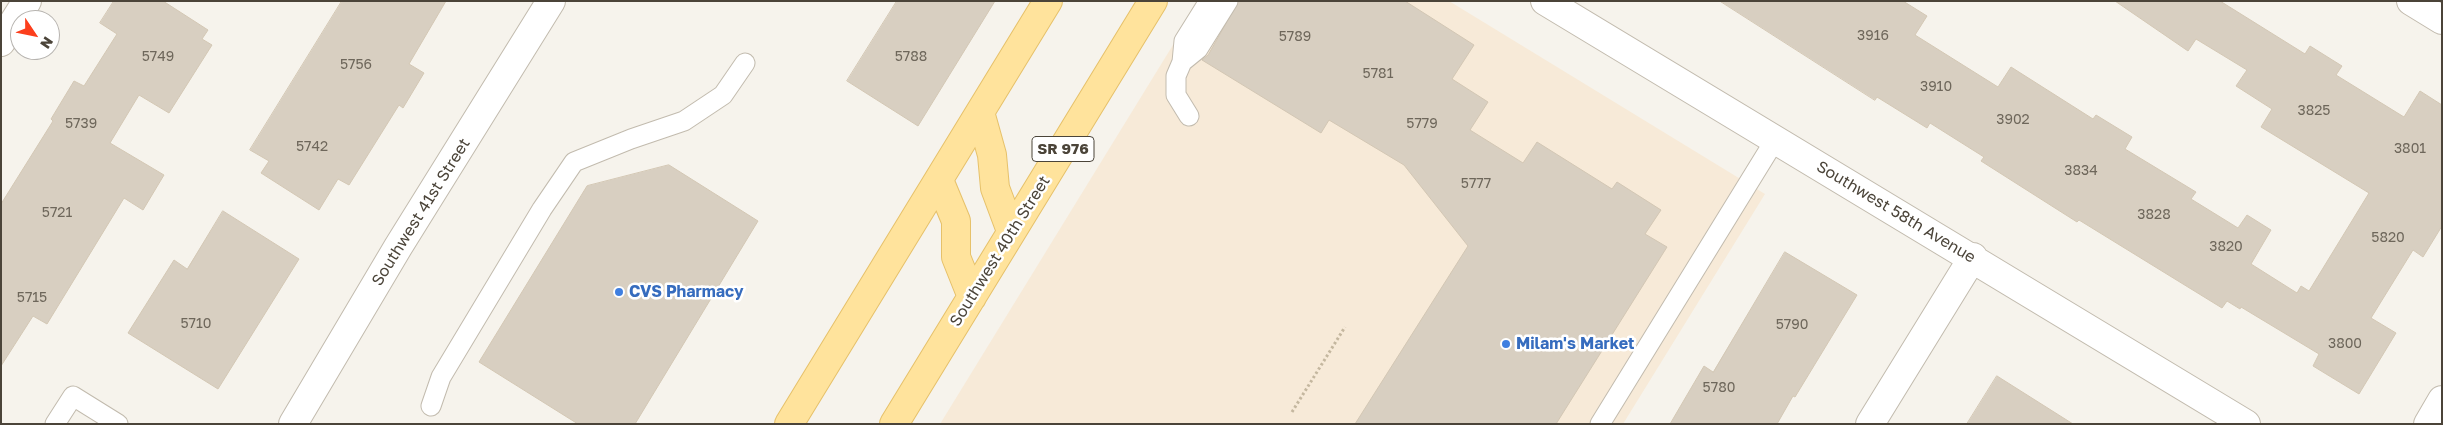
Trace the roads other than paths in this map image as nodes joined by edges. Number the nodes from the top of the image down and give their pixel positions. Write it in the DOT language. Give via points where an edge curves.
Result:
graph roads {
  1 [pos="27,1"];
  2 [pos="551,1"];
  3 [pos="1048,1"];
  4 [pos="1153,1"];
  5 [pos="1209,1"];
  6 [pos="1228,1"];
  7 [pos="1545,1"];
  8 [pos="2411,1"];
  9 [pos="2442,20"];
  10 [pos="1,42"];
  11 [pos="1182,62"];
  12 [pos="745,63"];
  13 [pos="980,112"];
  14 [pos="1189,116"];
  15 [pos="1775,140"];
  16 [pos="939,180"];
  17 [pos="1012,231"];
  18 [pos="1973,257"];
  19 [pos="972,297"];
  20 [pos="2442,400"];
  21 [pos="431,406"];
  22 [pos="55,424"];
  23 [pos="118,424"];
  24 [pos="293,424"];
  25 [pos="789,424"];
  26 [pos="894,424"];
  27 [pos="1600,424"];
  28 [pos="1870,424"];
  29 [pos="2246,424"];
  30 [pos="2428,424"];
  1 -- 10 [label="street"];
  2 -- 24 [label="street, Southwest 41st Street" via="398,247"];
  3 -- 13 [label="main road"];
  4 -- 17 [label="main road, Southwest 40th Street / SR 976"];
  5 -- 11 [label="lane" via="1184,41"];
  6 -- 11 [label="lane" via="1198,49"];
  7 -- 15 [label="street, Southwest 58th Avenue"];
  8 -- 9 [label="street"];
  11 -- 14 [label="lane" via="1176,76 1176,95"];
  12 -- 21 [label="lane" via="723,95 684,121 574,162 542,209 442,377"];
  13 -- 16 [label="main road"];
  13 -- 17 [label="main road" via="992,155 995,188"];
  15 -- 18 [label="street, Southwest 58th Avenue"];
  15 -- 27 [label="lane"];
  16 -- 19 [label="main road" via="956,221 956,257"];
  16 -- 25 [label="main road"];
  17 -- 19 [label="main road, Southwest 40th Street / SR 976"];
  18 -- 28 [label="street"];
  18 -- 29 [label="street, Southwest 58th Avenue"];
  19 -- 26 [label="main road, Southwest 40th Street / SR 976"];
  20 -- 30 [label="street"];
  22 -- 23 [label="lane" via="74,396"];
}
